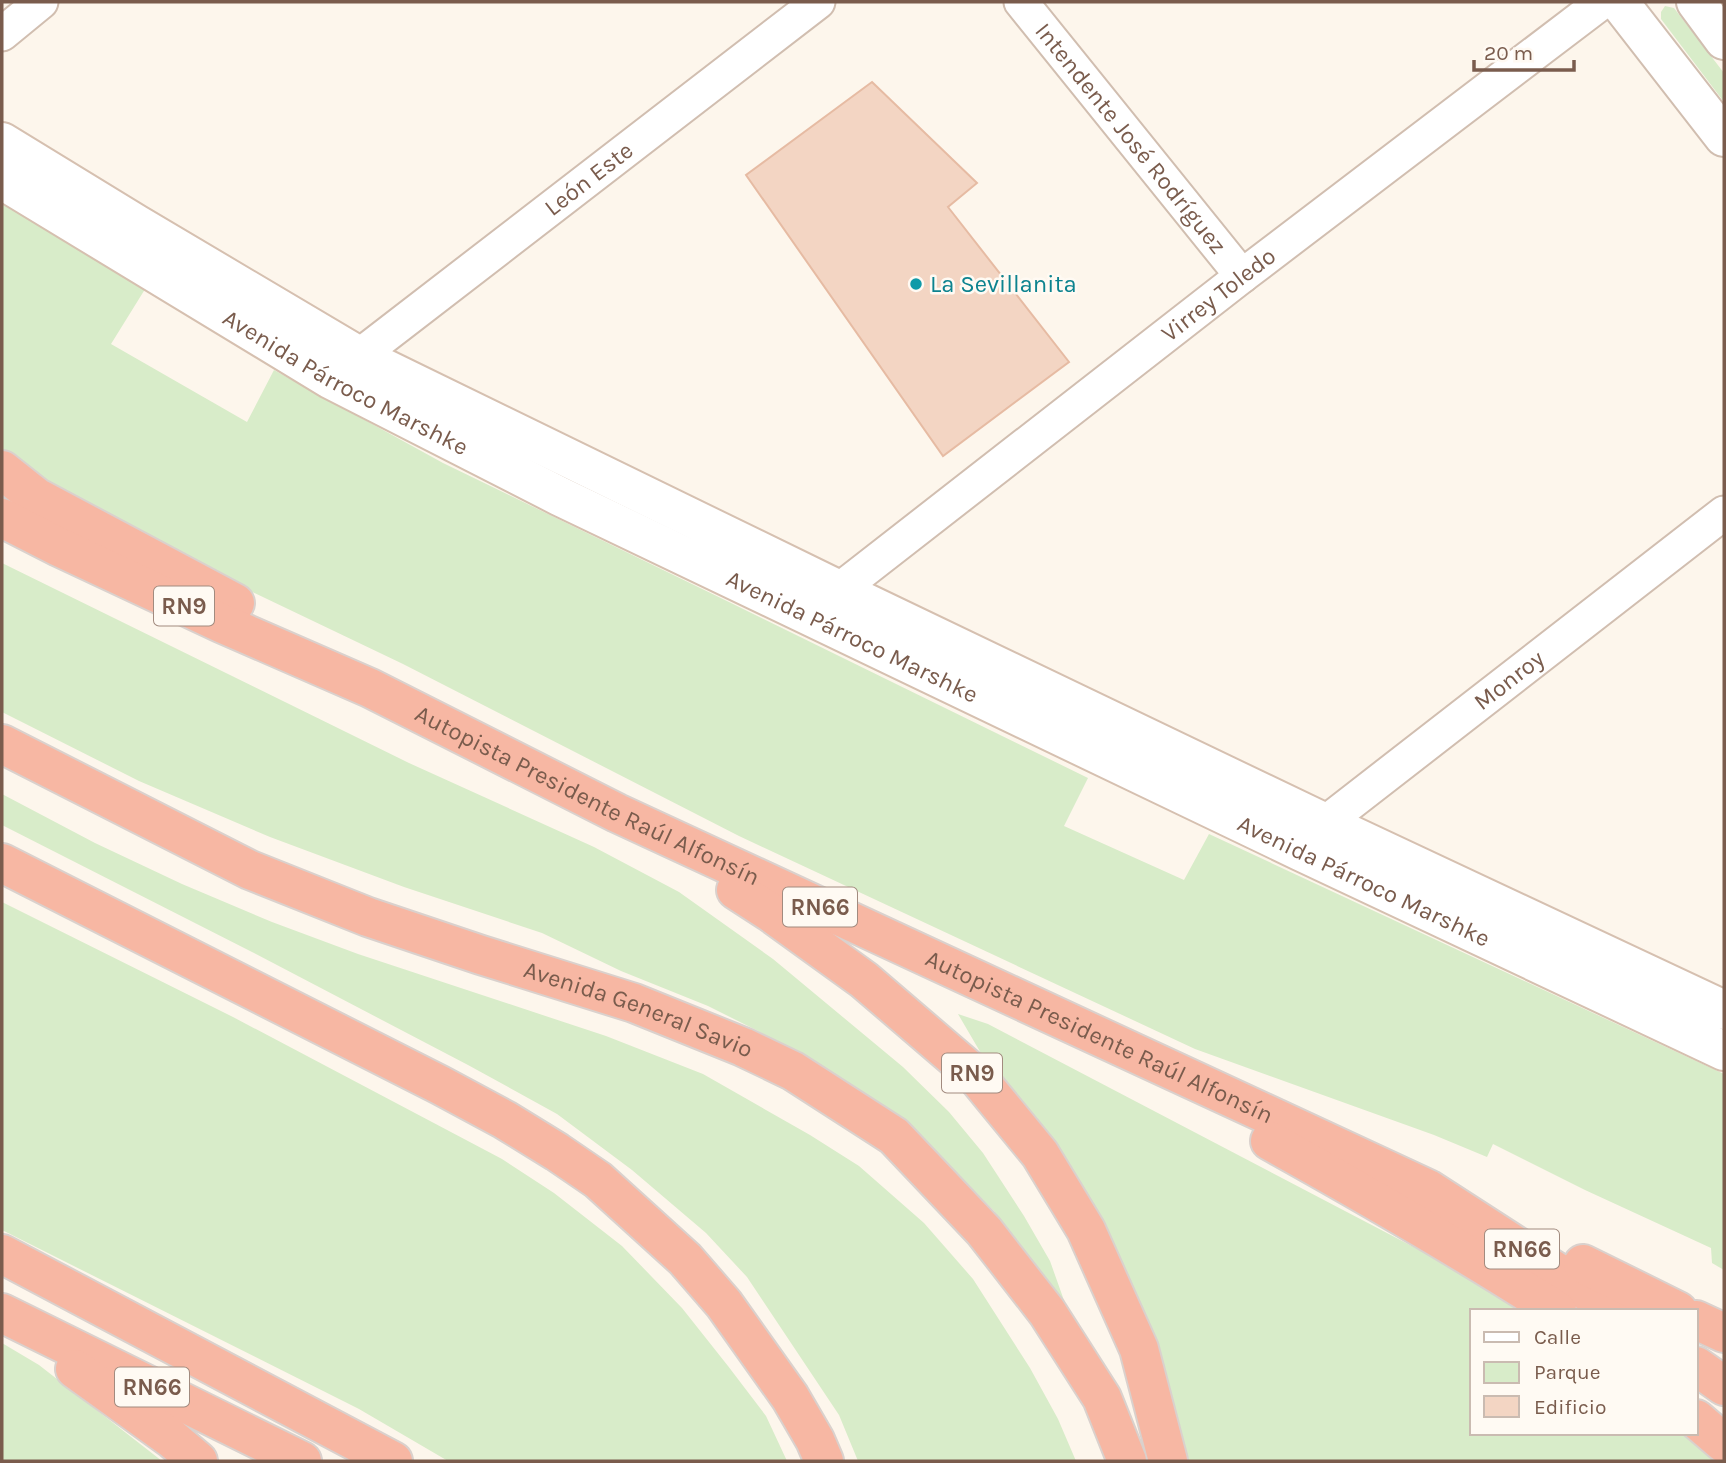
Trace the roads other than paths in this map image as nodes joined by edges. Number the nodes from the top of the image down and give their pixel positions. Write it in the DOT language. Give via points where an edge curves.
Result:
graph roads {
  1 [pos="41,2"];
  2 [pos="1021,2"];
  3 [pos="1602,2"];
  4 [pos="1619,2"];
  5 [pos="1696,2"];
  6 [pos="815,3"];
  7 [pos="2,34"];
  8 [pos="1724,40"];
  9 [pos="1724,137"];
  10 [pos="2,142"];
  11 [pos="2,180"];
  12 [pos="1242,276"];
  13 [pos="359,356"];
  14 [pos="2,470"];
  15 [pos="1724,513"];
  16 [pos="2,518"];
  17 [pos="839,590"];
  18 [pos="370,688"];
  19 [pos="2,744"];
  20 [pos="617,813"];
  21 [pos="1325,823"];
  22 [pos="1300,851"];
  23 [pos="2,863"];
  24 [pos="1717,1000"];
  25 [pos="1023,1002"];
  26 [pos="1724,1051"];
  27 [pos="1428,1189"];
  28 [pos="2,1254"];
  29 [pos="1554,1309"];
  30 [pos="1614,1309"];
  31 [pos="1674,1309"];
  32 [pos="2,1315"];
  33 [pos="1698,1321"];
  34 [pos="1724,1333"];
  35 [pos="1698,1368"];
  36 [pos="1724,1387"];
  37 [pos="1698,1421"];
  38 [pos="1724,1443"];
  39 [pos="198,1461"];
  40 [pos="302,1461"];
  41 [pos="393,1461"];
  42 [pos="824,1461"];
  43 [pos="1127,1461"];
  44 [pos="1168,1461"];
  1 -- 7 [label="street"];
  2 -- 12 [label="street, Intendente José Rodríguez"];
  3 -- 12 [label="street, Virrey Toledo"];
  4 -- 9 [label="main road"];
  5 -- 8 [label="main road"];
  6 -- 13 [label="street, León Este"];
  10 -- 13 [label="main road, Avenida Párroco Marshke"];
  11 -- 22 [label="main road, Avenida Párroco Marshke" via="330,379 559,496"];
  12 -- 17 [label="street, Virrey Toledo"];
  13 -- 17 [label="main road, Avenida Párroco Marshke"];
  14 -- 18 [label="highway" via="36,497 266,619"];
  15 -- 21 [label="street, Monroy"];
  16 -- 18 [label="highway, Autopista Presidente Raúl Alfonsín / RN9"];
  17 -- 21 [label="main road, Avenida Párroco Marshke"];
  18 -- 20 [label="highway, Autopista Presidente Raúl Alfonsín / RN9"];
  19 -- 43 [label="highway, Avenida General Savio" via="250,870 368,917 634,1003 793,1071 894,1136 984,1231 1047,1312 1101,1398"];
  20 -- 25 [label="highway, Autopista Presidente Raúl Alfonsín / RN66"];
  20 -- 44 [label="highway, RN9" via="770,912 864,980 976,1076 1040,1154 1086,1230 1139,1349"];
  21 -- 22 [label="street, Monroy"];
  21 -- 24 [label="main road, Avenida Párroco Marshke"];
  22 -- 26 [label="main road, Avenida Párroco Marshke"];
  23 -- 42 [label="highway" via="440,1085 598,1180 685,1258 724,1304 790,1397"];
  25 -- 27 [label="highway, Autopista Presidente Raúl Alfonsín / RN66"];
  25 -- 29 [label="highway" via="1354,1187"];
  27 -- 30 [label="highway, Autopista Presidente Raúl Alfonsín / RN66"];
  27 -- 31 [label="highway"];
  28 -- 41 [label="highway"];
  32 -- 39 [label="highway"];
  32 -- 40 [label="highway, RN66"];
  33 -- 34 [label="highway"];
  35 -- 36 [label="highway"];
  37 -- 38 [label="highway"];
}
